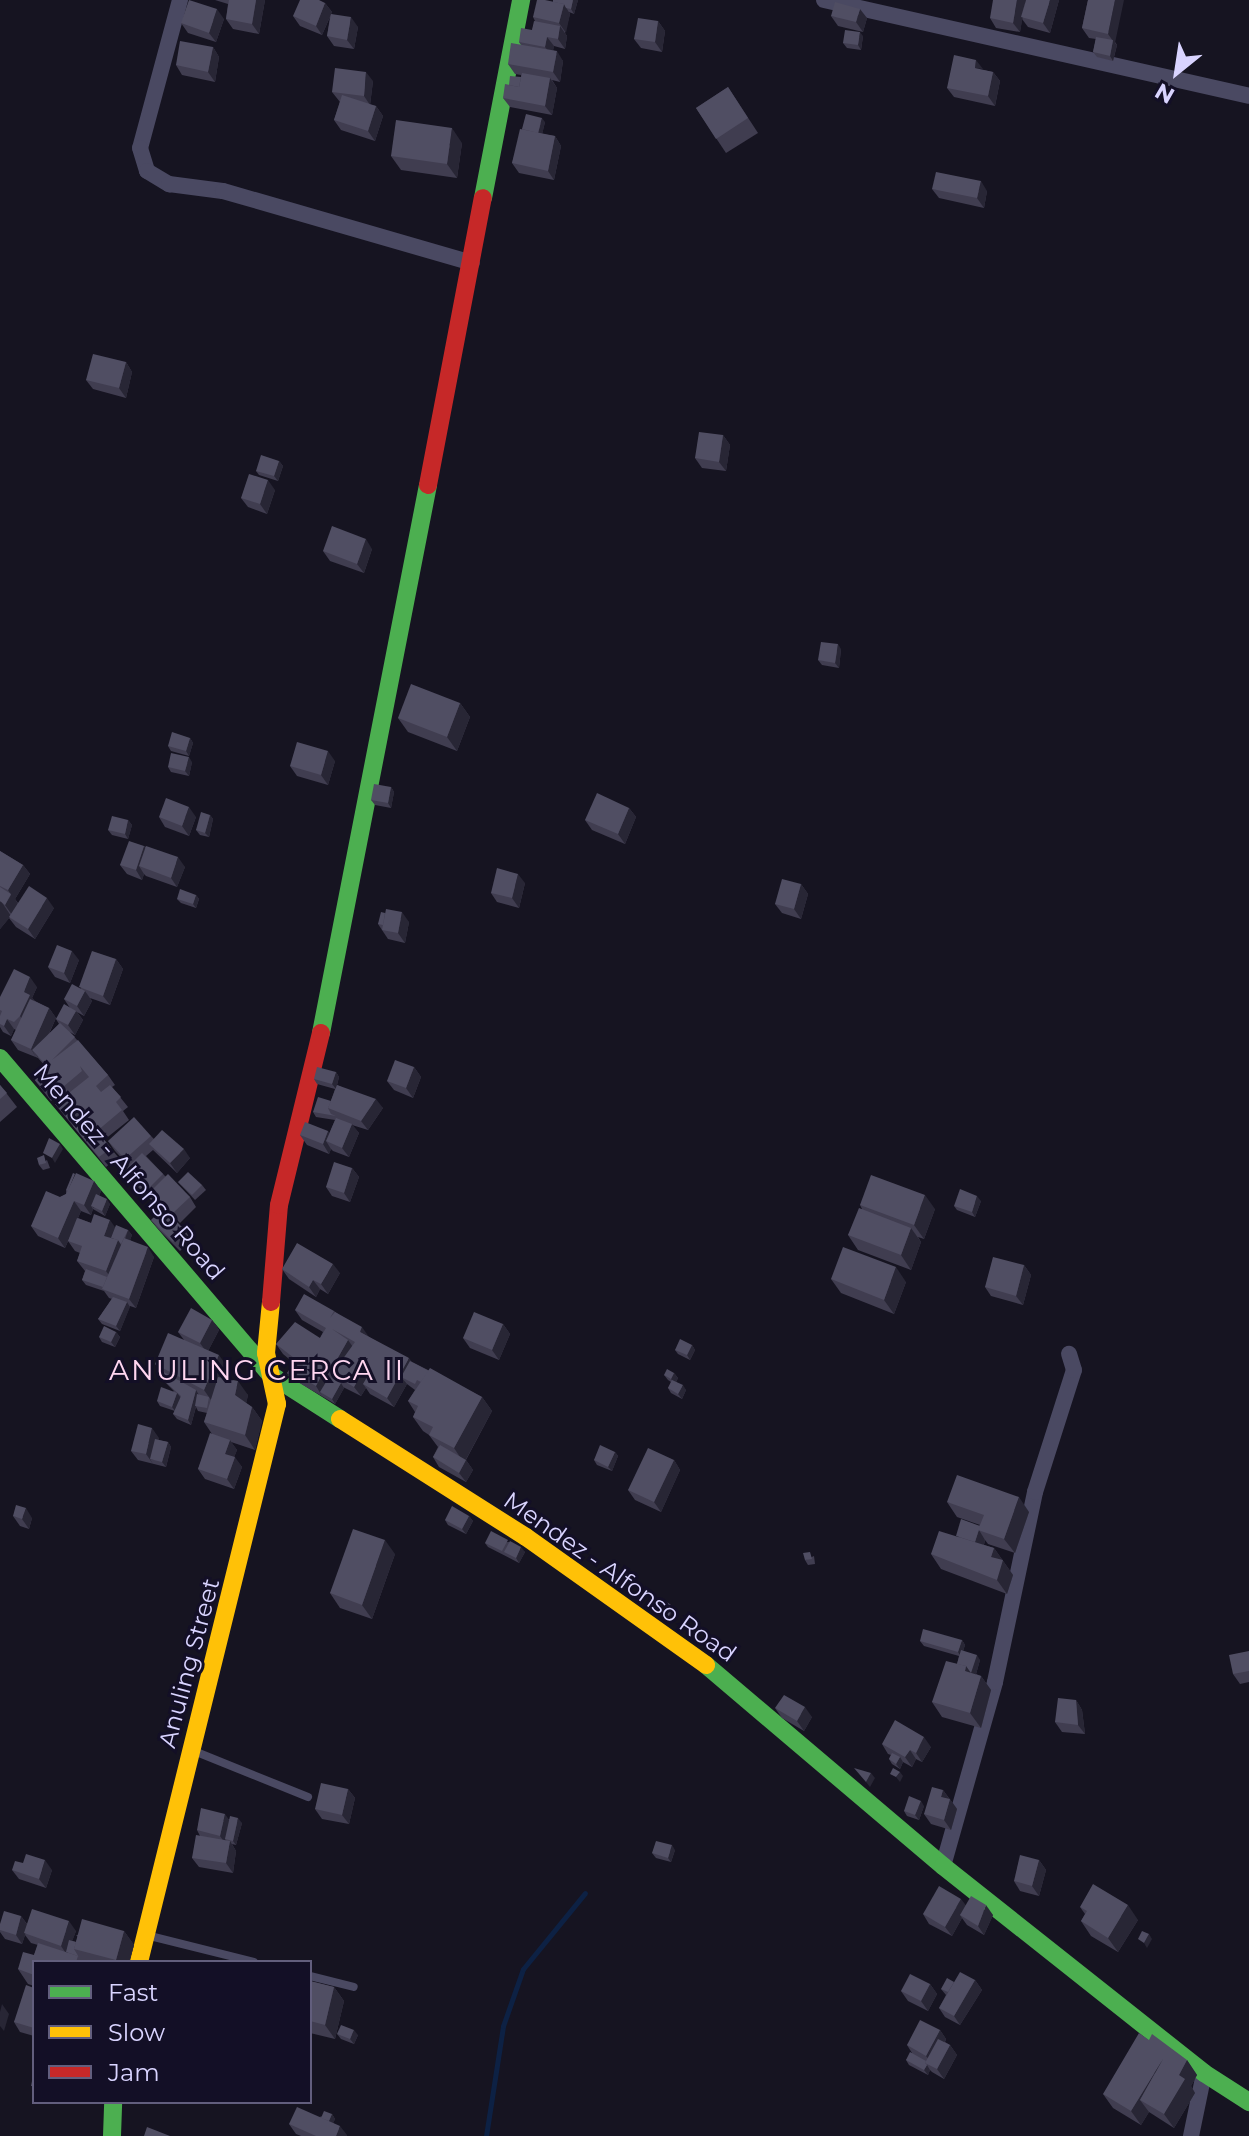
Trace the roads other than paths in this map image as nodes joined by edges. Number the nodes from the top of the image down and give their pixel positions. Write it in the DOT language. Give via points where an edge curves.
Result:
graph roads {
  1 [pos="180,0"];
  2 [pos="521,0"];
  3 [pos="824,0"];
  4 [pos="1249,96"];
  5 [pos="472,263"];
  6 [pos="0,1058"];
  7 [pos="1069,1354"];
  8 [pos="271,1375"];
  9 [pos="192,1750"];
  10 [pos="308,1797"];
  11 [pos="943,1866"];
  12 [pos="145,1935"];
  13 [pos="139,1960"];
  14 [pos="246,1960"];
  15 [pos="312,1976"];
  16 [pos="354,1987"];
  17 [pos="1204,2073"];
  18 [pos="1249,2102"];
  19 [pos="113,2104"];
  20 [pos="112,2136"];
  21 [pos="1191,2136"];
  1 -- 5 [label="street" via="140,148 147,171 169,184 223,191"];
  2 -- 5 [label="street, Anuling Street"];
  3 -- 4 [label="street"];
  5 -- 8 [label="street, Anuling Street" via="326,1014 279,1205 266,1353"];
  6 -- 8 [label="street, Mendez - Alfonso Road"];
  7 -- 11 [label="street" via="1074,1370 1035,1492 995,1682"];
  8 -- 9 [label="street, Anuling Street" via="274,1418"];
  8 -- 11 [label="street, Mendez - Alfonso Road" via="526,1537 713,1670"];
  9 -- 10 [label="lane"];
  9 -- 12 [label="street, Anuling Street"];
  11 -- 17 [label="street, Mendez - Alfonso Road"];
  12 -- 13 [label="street, Anuling Street"];
  12 -- 14 [label="lane"];
  15 -- 16 [label="lane"];
  17 -- 18 [label="street, Mendez - Alfonso Road"];
  17 -- 21 [label="street"];
  19 -- 20 [label="street"];
}
